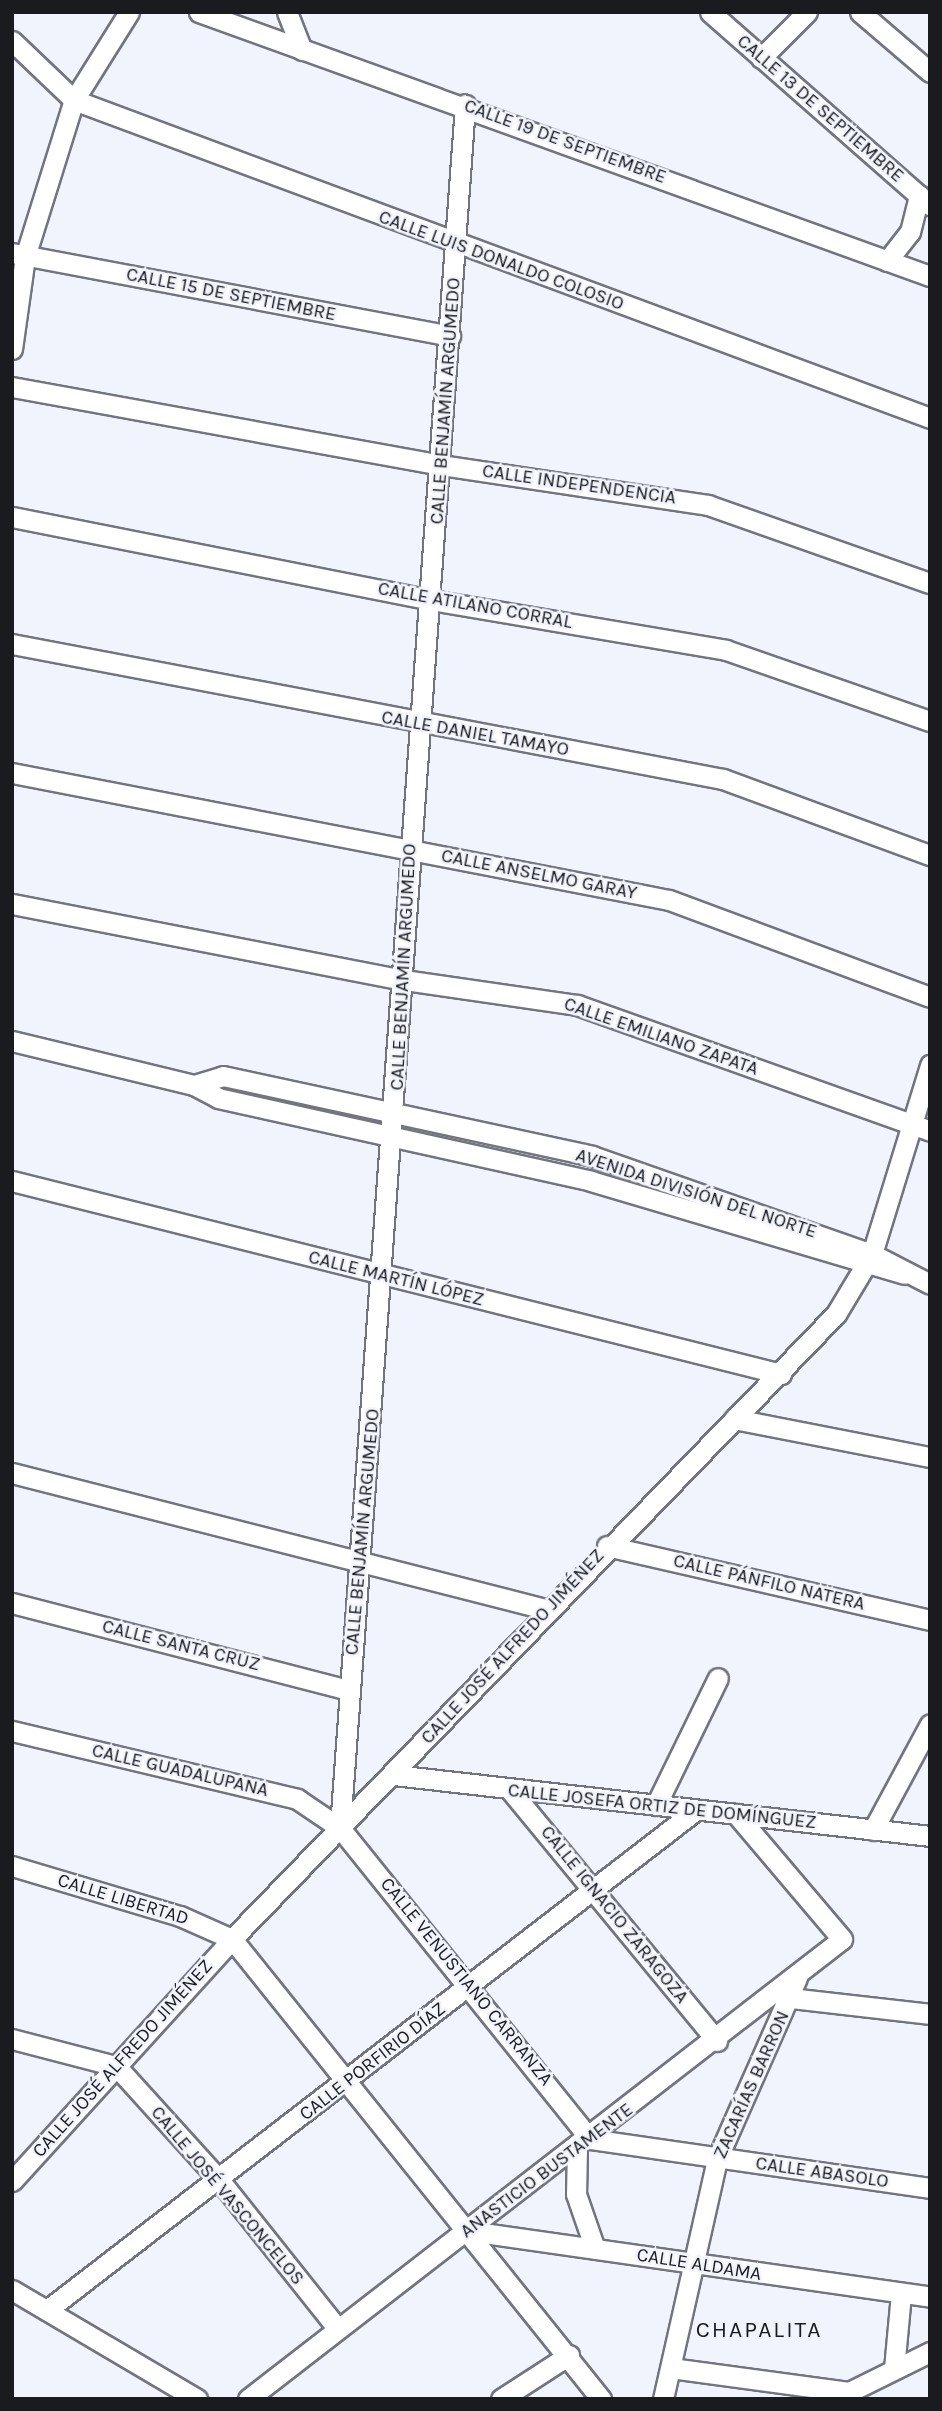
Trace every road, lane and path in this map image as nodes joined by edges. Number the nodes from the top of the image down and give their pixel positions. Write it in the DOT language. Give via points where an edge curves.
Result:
graph roads {
  1 [pos="129,12"];
  2 [pos="199,12"];
  3 [pos="287,12"];
  4 [pos="710,12"];
  5 [pos="807,12"];
  6 [pos="860,12"];
  7 [pos="12,41"];
  8 [pos="302,50"];
  9 [pos="761,58"];
  10 [pos="930,72"];
  11 [pos="74,100"];
  12 [pos="465,105"];
  13 [pos="924,200"];
  14 [pos="457,246"];
  15 [pos="18,255"];
  16 [pos="887,261"];
  17 [pos="930,276"];
  18 [pos="450,336"];
  19 [pos="12,349"];
  20 [pos="12,387"];
  21 [pos="930,418"];
  22 [pos="441,465"];
  23 [pos="12,517"];
  24 [pos="930,583"];
  25 [pos="431,600"];
  26 [pos="12,644"];
  27 [pos="930,721"];
  28 [pos="422,726"];
  29 [pos="12,773"];
  30 [pos="409,850"];
  31 [pos="930,855"];
  32 [pos="12,904"];
  33 [pos="404,980"];
  34 [pos="930,997"];
  35 [pos="12,1041"];
  36 [pos="930,1065"];
  37 [pos="194,1085"];
  38 [pos="396,1112"];
  39 [pos="907,1123"];
  40 [pos="930,1131"];
  41 [pos="393,1136"];
  42 [pos="12,1181"];
  43 [pos="869,1261"];
  44 [pos="383,1276"];
  45 [pos="930,1284"];
  46 [pos="781,1374"];
  47 [pos="734,1419"];
  48 [pos="930,1457"];
  49 [pos="12,1473"];
  50 [pos="607,1546"];
  51 [pos="362,1564"];
  52 [pos="12,1603"];
  53 [pos="549,1610"];
  54 [pos="930,1620"];
  55 [pos="718,1678"];
  56 [pos="349,1690"];
  57 [pos="930,1724"];
  58 [pos="12,1731"];
  59 [pos="394,1775"];
  60 [pos="511,1791"];
  61 [pos="656,1805"];
  62 [pos="696,1810"];
  63 [pos="737,1814"];
  64 [pos="340,1828"];
  65 [pos="873,1830"];
  66 [pos="930,1836"];
  67 [pos="12,1867"];
  68 [pos="593,1888"];
  69 [pos="232,1938"];
  70 [pos="798,1977"];
  71 [pos="471,1984"];
  72 [pos="790,1998"];
  73 [pos="930,2014"];
  74 [pos="12,2039"];
  75 [pos="717,2041"];
  76 [pos="116,2066"];
  77 [pos="347,2083"];
  78 [pos="583,2143"];
  79 [pos="717,2159"];
  80 [pos="12,2181"];
  81 [pos="220,2182"];
  82 [pos="930,2188"];
  83 [pos="469,2231"];
  84 [pos="595,2249"];
  85 [pos="692,2266"];
  86 [pos="12,2290"];
  87 [pos="901,2293"];
  88 [pos="930,2297"];
  89 [pos="47,2310"];
  90 [pos="337,2328"];
  91 [pos="930,2352"];
  92 [pos="569,2356"];
  93 [pos="671,2368"];
  94 [pos="894,2370"];
  95 [pos="842,2395"];
  96 [pos="197,2399"];
  97 [pos="248,2399"];
  98 [pos="501,2399"];
  99 [pos="601,2399"];
  100 [pos="663,2399"];
  1 -- 11 [label="street"];
  2 -- 8 [label="street, CALLE 19 DE SEPTIEMBRE"];
  3 -- 8 [label="street"];
  4 -- 9 [label="street, CALLE 13 DE SEPTIEMBRE"];
  5 -- 9 [label="street"];
  6 -- 10 [label="street"];
  7 -- 11 [label="street"];
  8 -- 12 [label="street, CALLE 19 DE SEPTIEMBRE"];
  9 -- 13 [label="street, CALLE 13 DE SEPTIEMBRE"];
  11 -- 14 [label="street, CALLE LUIS DONALDO COLOSIO"];
  11 -- 15 [label="street"];
  12 -- 14 [label="street, CALLE BENJAMÍN ARGUMEDO"];
  12 -- 16 [label="street, CALLE 19 DE SEPTIEMBRE"];
  13 -- 16 [label="street" via="910,232"];
  14 -- 18 [label="street, CALLE BENJAMÍN ARGUMEDO"];
  14 -- 21 [label="street, CALLE LUIS DONALDO COLOSIO"];
  15 -- 18 [label="street, CALLE 15 DE SEPTIEMBRE"];
  15 -- 19 [label="street"];
  16 -- 17 [label="street, CALLE 19 DE SEPTIEMBRE"];
  18 -- 22 [label="street, CALLE BENJAMÍN ARGUMEDO"];
  20 -- 22 [label="street, CALLE INDEPENDENCIA"];
  22 -- 24 [label="street, CALLE INDEPENDENCIA" via="708,505"];
  22 -- 25 [label="street, CALLE BENJAMÍN ARGUMEDO"];
  23 -- 25 [label="street, CALLE ATILANO CORRAL"];
  25 -- 27 [label="street, CALLE ATILANO CORRAL" via="726,650"];
  25 -- 28 [label="street, CALLE BENJAMÍN ARGUMEDO"];
  26 -- 28 [label="street, CALLE DANIEL TAMAYO"];
  28 -- 30 [label="street, CALLE BENJAMÍN ARGUMEDO"];
  28 -- 31 [label="street, CALLE DANIEL TAMAYO" via="723,779"];
  29 -- 30 [label="street, CALLE ANSELMO GARAY"];
  30 -- 33 [label="street, CALLE BENJAMÍN ARGUMEDO"];
  30 -- 34 [label="street, CALLE ANSELMO GARAY" via="669,900"];
  32 -- 33 [label="street, CALLE EMILIANO ZAPATA"];
  33 -- 38 [label="street, CALLE BENJAMÍN ARGUMEDO"];
  33 -- 39 [label="street, CALLE EMILIANO ZAPATA" via="577,1005"];
  35 -- 37 [label="street, AVENIDA DIVISIÓN DEL NORTE"];
  36 -- 39 [label="street, CALLE JOSÉ ALFREDO JIMÉNEZ"];
  37 -- 38 [label="street, AVENIDA DIVISIÓN DEL NORTE" via="223,1076"];
  37 -- 41 [label="street, AVENIDA DIVISIÓN DEL NORTE" via="218,1098"];
  38 -- 41 [label="street, CALLE BENJAMÍN ARGUMEDO"];
  38 -- 43 [label="street, AVENIDA DIVISIÓN DEL NORTE" via="592,1156"];
  39 -- 40 [label="street, CALLE EMILIANO ZAPATA"];
  39 -- 43 [label="street, CALLE JOSÉ ALFREDO JIMÉNEZ"];
  41 -- 43 [label="street, AVENIDA DIVISIÓN DEL NORTE" via="591,1181"];
  41 -- 44 [label="street, CALLE BENJAMÍN ARGUMEDO"];
  42 -- 44 [label="street, CALLE MARTÍN LÓPEZ"];
  43 -- 45 [label="street, AVENIDA DIVISIÓN DEL NORTE"];
  43 -- 46 [label="street, CALLE JOSÉ ALFREDO JIMÉNEZ" via="836,1314"];
  44 -- 46 [label="street, CALLE MARTÍN LÓPEZ"];
  44 -- 51 [label="street, CALLE BENJAMÍN ARGUMEDO"];
  46 -- 47 [label="street, CALLE JOSÉ ALFREDO JIMÉNEZ"];
  47 -- 48 [label="street"];
  47 -- 50 [label="street, CALLE JOSÉ ALFREDO JIMÉNEZ"];
  49 -- 51 [label="street"];
  50 -- 53 [label="street, CALLE JOSÉ ALFREDO JIMÉNEZ"];
  50 -- 54 [label="street, CALLE PÁNFILO NATERA"];
  51 -- 53 [label="street"];
  51 -- 56 [label="street, CALLE BENJAMÍN ARGUMEDO"];
  52 -- 56 [label="street, CALLE SANTA CRUZ"];
  53 -- 59 [label="street, CALLE JOSÉ ALFREDO JIMÉNEZ"];
  55 -- 61 [label="street"];
  56 -- 64 [label="street, CALLE BENJAMÍN ARGUMEDO"];
  57 -- 65 [label="street"];
  58 -- 64 [label="street, CALLE GUADALUPANA" via="297,1799"];
  59 -- 60 [label="street, CALLE JOSEFA ORTIZ DE DOMÍNGUEZ"];
  59 -- 64 [label="street, CALLE JOSÉ ALFREDO JIMÉNEZ"];
  60 -- 61 [label="street, CALLE JOSEFA ORTIZ DE DOMÍNGUEZ"];
  60 -- 68 [label="street, CALLE IGNACIO ZARAGOZA"];
  61 -- 62 [label="street, CALLE JOSEFA ORTIZ DE DOMÍNGUEZ"];
  62 -- 63 [label="street, CALLE JOSEFA ORTIZ DE DOMÍNGUEZ"];
  62 -- 68 [label="street, CALLE PORFIRIO DÍAZ"];
  63 -- 65 [label="street, CALLE JOSEFA ORTIZ DE DOMÍNGUEZ"];
  63 -- 70 [label="street, ANASTICIO BUSTAMENTE" via="842,1939"];
  64 -- 69 [label="street, CALLE JOSÉ ALFREDO JIMÉNEZ"];
  64 -- 71 [label="street, CALLE VENUSTIANO CARRANZA"];
  65 -- 66 [label="street, CALLE JOSEFA ORTIZ DE DOMÍNGUEZ"];
  67 -- 69 [label="street, CALLE LIBERTAD" via="180,1916"];
  68 -- 71 [label="street, CALLE PORFIRIO DÍAZ"];
  68 -- 75 [label="street, CALLE IGNACIO ZARAGOZA"];
  69 -- 76 [label="street, CALLE JOSÉ ALFREDO JIMÉNEZ"];
  69 -- 77 [label="street"];
  70 -- 72 [label="street, ZACARÍAS BARRON"];
  70 -- 75 [label="street, ANASTICIO BUSTAMENTE"];
  71 -- 77 [label="street, CALLE PORFIRIO DÍAZ"];
  71 -- 78 [label="street, CALLE VENUSTIANO CARRANZA"];
  72 -- 73 [label="street"];
  72 -- 79 [label="street, ZACARÍAS BARRON"];
  74 -- 76 [label="street"];
  75 -- 78 [label="street, ANASTICIO BUSTAMENTE"];
  76 -- 80 [label="street, CALLE JOSÉ ALFREDO JIMÉNEZ"];
  76 -- 81 [label="street, CALLE JOSÉ VASCONCELOS"];
  77 -- 81 [label="street, CALLE PORFIRIO DÍAZ"];
  77 -- 83 [label="street"];
  78 -- 79 [label="street, CALLE ABASOLO"];
  78 -- 83 [label="street, ANASTICIO BUSTAMENTE"];
  78 -- 84 [label="street" via="576,2194"];
  79 -- 82 [label="street, CALLE ABASOLO"];
  79 -- 85 [label="street, ZACARÍAS BARRON"];
  81 -- 89 [label="street, CALLE PORFIRIO DÍAZ"];
  81 -- 90 [label="street, CALLE JOSÉ VASCONCELOS"];
  83 -- 84 [label="street, CALLE ALDAMA"];
  83 -- 90 [label="street, ANASTICIO BUSTAMENTE"];
  83 -- 92 [label="street"];
  84 -- 85 [label="street, CALLE ALDAMA"];
  85 -- 87 [label="street, CALLE ALDAMA"];
  85 -- 93 [label="street, ZACARÍAS BARRON"];
  86 -- 89 [label="street"];
  87 -- 88 [label="street, CALLE ALDAMA"];
  87 -- 94 [label="street"];
  89 -- 96 [label="street"];
  90 -- 97 [label="street, ANASTICIO BUSTAMENTE"];
  91 -- 94 [label="street"];
  92 -- 98 [label="street"];
  92 -- 99 [label="street"];
  93 -- 95 [label="street"];
  93 -- 100 [label="street, ZACARÍAS BARRON"];
  94 -- 95 [label="street"];
}
